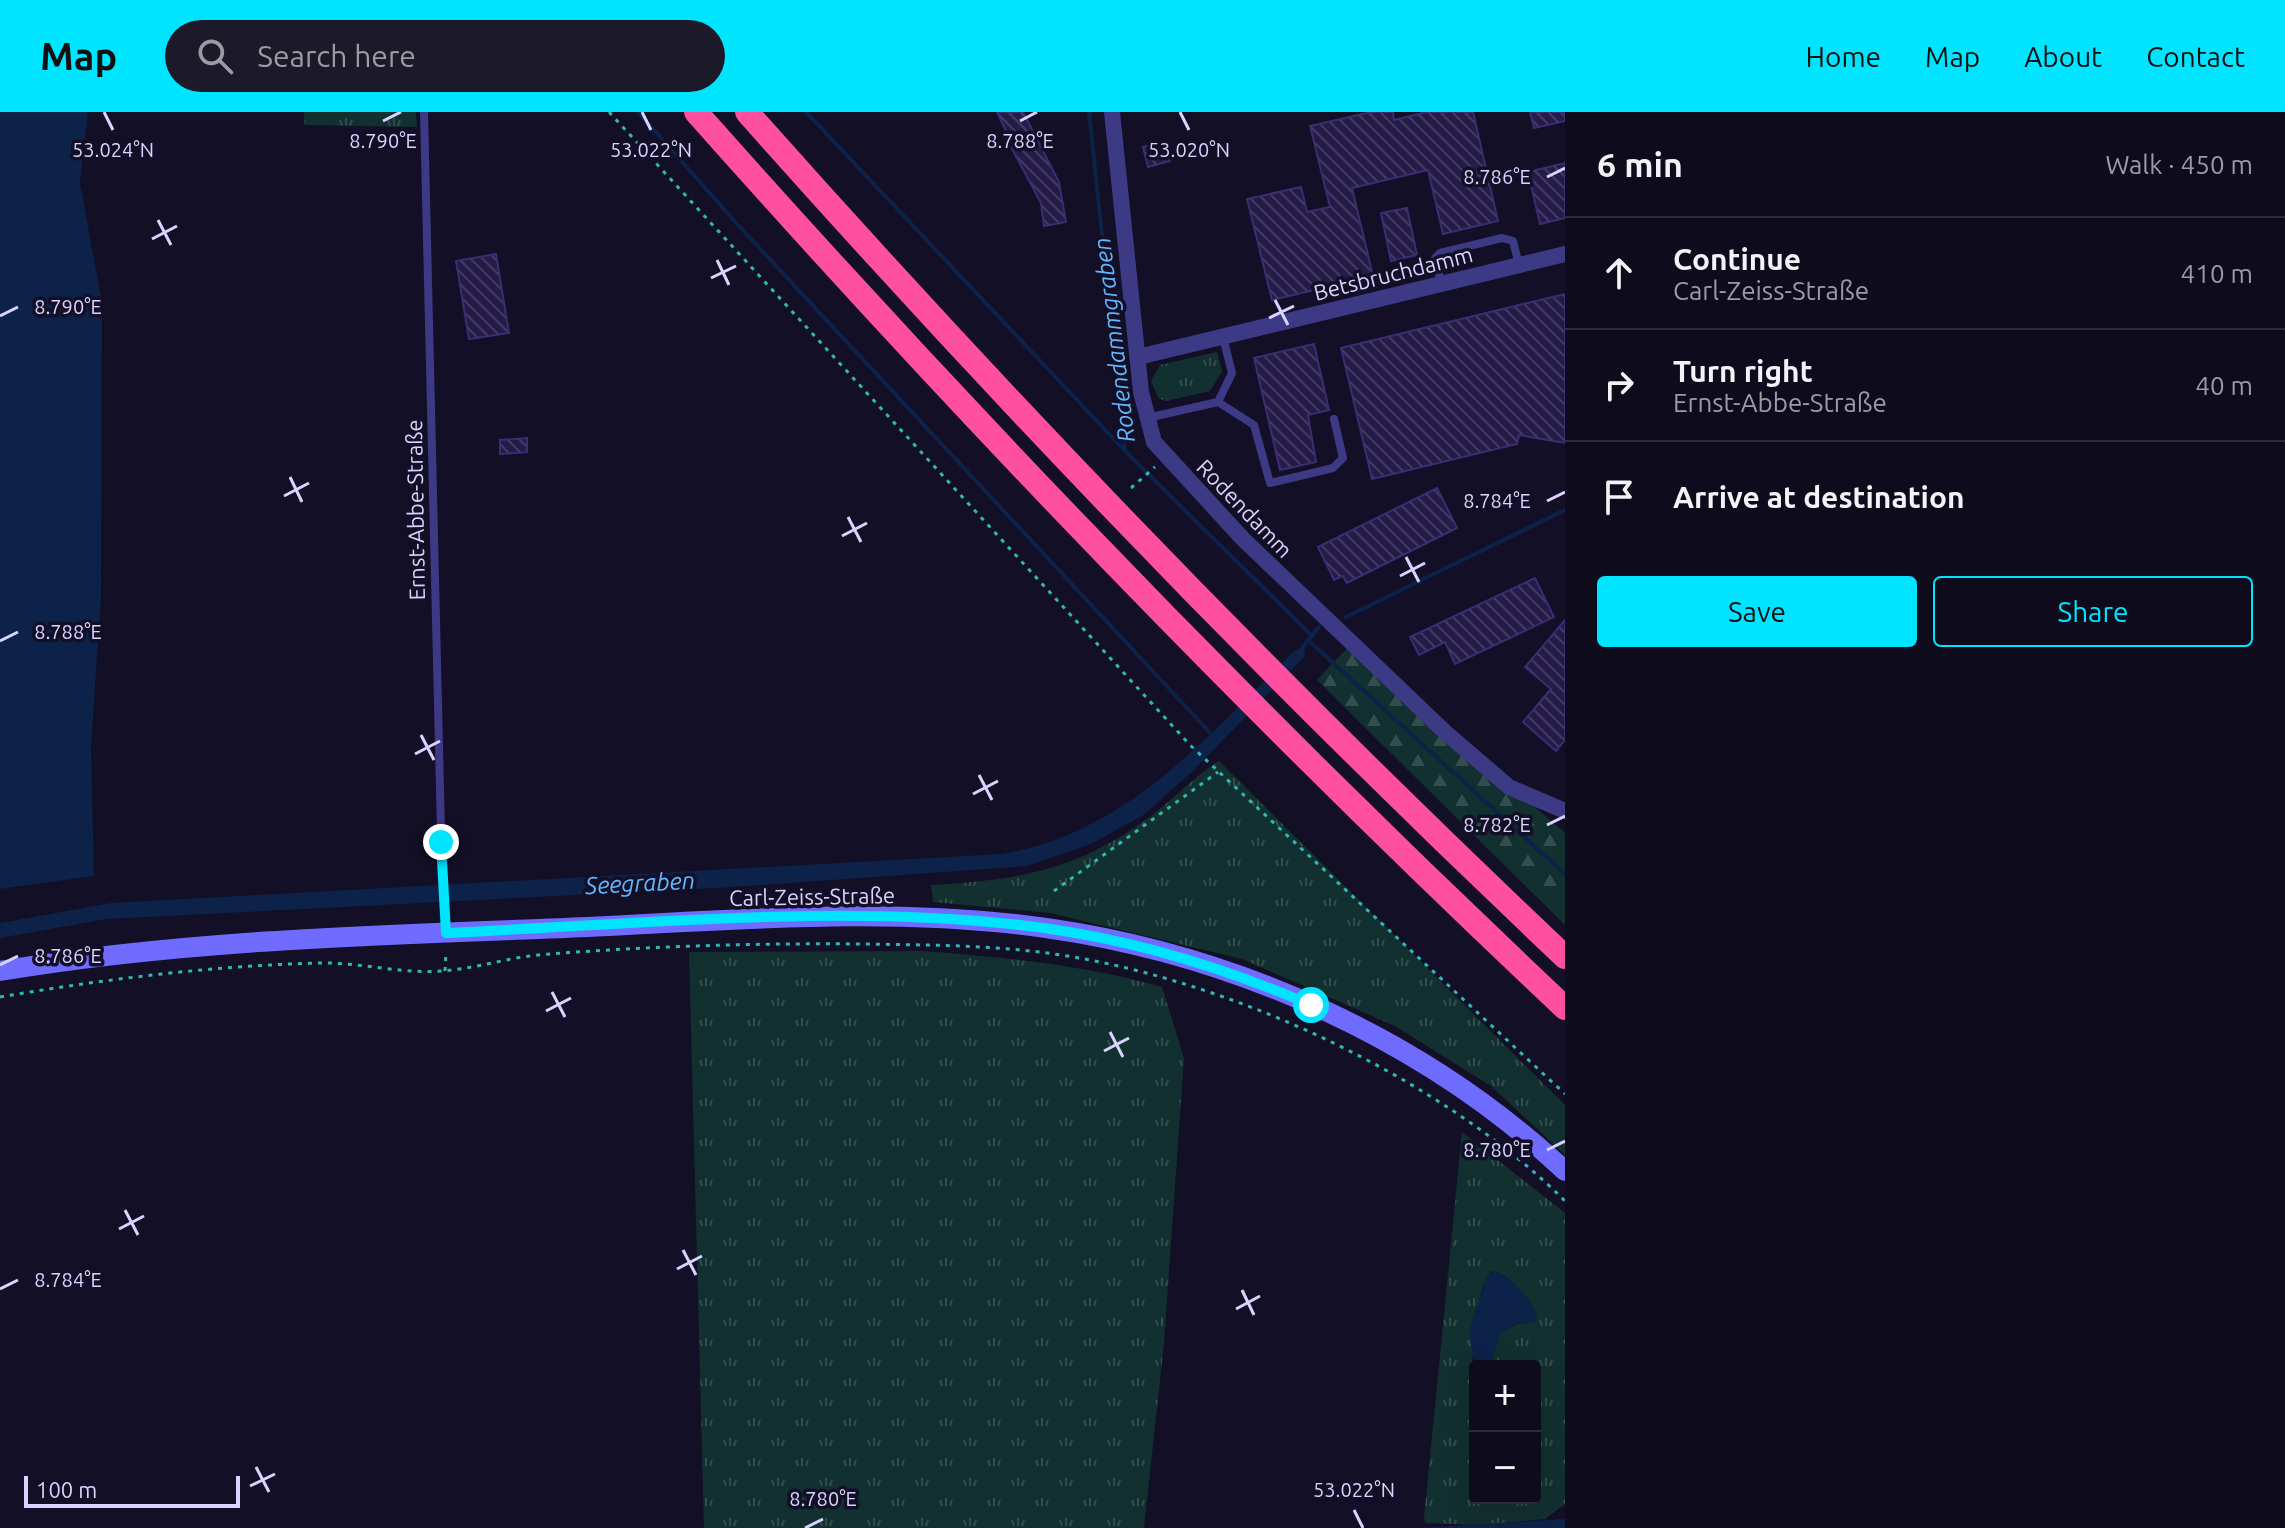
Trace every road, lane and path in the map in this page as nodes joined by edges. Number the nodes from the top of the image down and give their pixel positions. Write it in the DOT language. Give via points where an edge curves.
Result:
graph roads {
  1 [pos="424,112"];
  2 [pos="609,112"];
  3 [pos="696,112"];
  4 [pos="747,112"];
  5 [pos="1112,112"];
  6 [pos="1565,254"];
  7 [pos="1519,265"];
  8 [pos="1441,284"];
  9 [pos="1223,337"];
  10 [pos="1138,357"];
  11 [pos="1218,402"];
  12 [pos="1146,418"];
  13 [pos="1334,419"];
  14 [pos="1165,457"];
  15 [pos="1131,488"];
  16 [pos="1218,772"];
  17 [pos="1565,811"];
  18 [pos="1054,891"];
  19 [pos="446,933"];
  20 [pos="1565,957"];
  21 [pos="0,971"];
  22 [pos="445,971"];
  23 [pos="0,997"];
  24 [pos="1565,1008"];
  25 [pos="1565,1094"];
  26 [pos="1565,1171"];
  27 [pos="1565,1201"];
  1 -- 19 [label="lane, Ernst-Abbe-Straße"];
  2 -- 16 [label="path"];
  3 -- 24 [label="highway" via="945,385 1252,702"];
  4 -- 20 [label="highway" via="1125,522"];
  5 -- 10 [label="street, Rodendamm"];
  6 -- 7 [label="street, Betsbruchdamm"];
  7 -- 8 [label="street, Betsbruchdamm"];
  7 -- 8 [label="lane" via="1513,241 1502,238 1452,250 1435,258"];
  8 -- 9 [label="street, Betsbruchdamm"];
  9 -- 10 [label="street, Betsbruchdamm"];
  9 -- 11 [label="lane" via="1232,373"];
  10 -- 12 [label="street, Rodendamm"];
  11 -- 12 [label="lane"];
  11 -- 13 [label="lane" via="1254,425 1270,483 1333,468 1343,458"];
  12 -- 14 [label="street, Rodendamm"];
  14 -- 15 [label="path"];
  14 -- 17 [label="street, Rodendamm" via="1445,732 1509,787"];
  16 -- 18 [label="path"];
  16 -- 25 [label="path"];
  19 -- 21 [label="main road, Carl-Zeiss-Straße" via="196,945"];
  19 -- 22 [label="path"];
  19 -- 26 [label="main road, Carl-Zeiss-Straße" via="873,918 989,922 1098,937 1240,976 1359,1027 1450,1081"];
  22 -- 23 [label="path" via="349,963 273,965 97,980"];
  22 -- 27 [label="path" via="533,956 718,944 956,945 1041,952 1148,974 1257,1010 1335,1044 1396,1076 1473,1127"];
}
